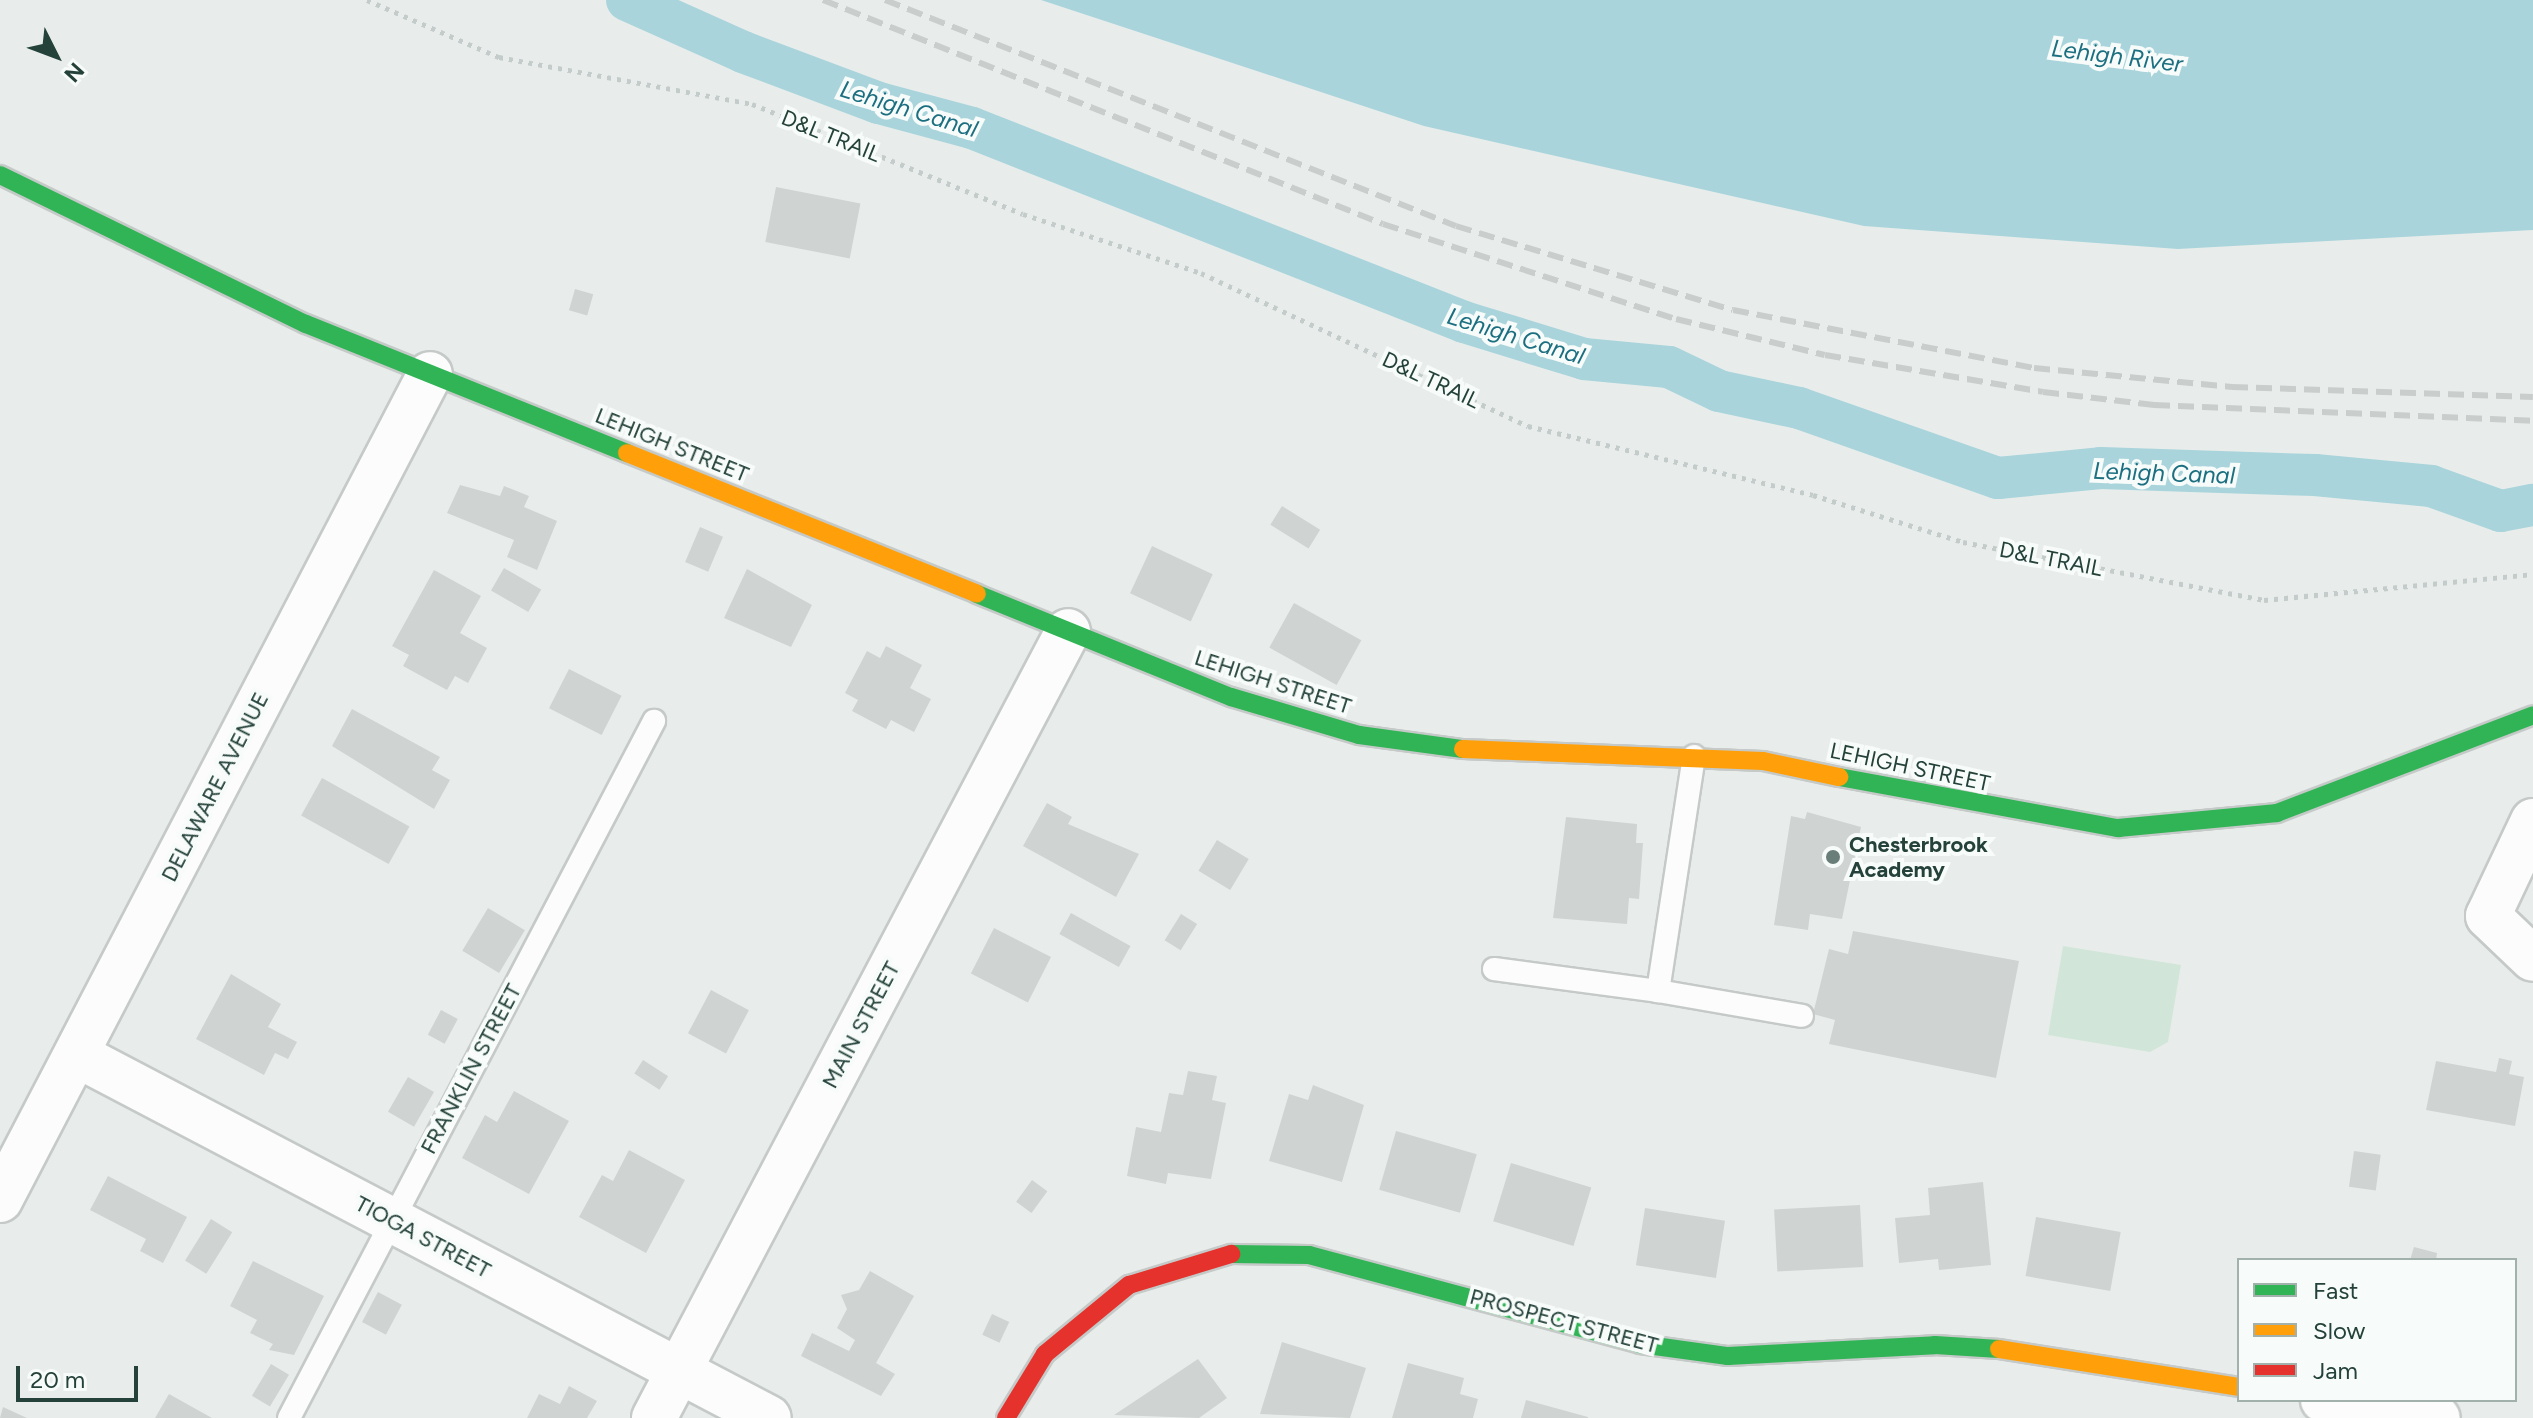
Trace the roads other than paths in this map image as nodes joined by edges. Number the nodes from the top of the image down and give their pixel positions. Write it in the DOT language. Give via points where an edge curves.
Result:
graph roads {
  1 [pos="0,175"];
  2 [pos="430,374"];
  3 [pos="1068,631"];
  4 [pos="2533,715"];
  5 [pos="654,721"];
  6 [pos="1694,756"];
  7 [pos="2533,821"];
  8 [pos="2533,959"];
  9 [pos="1494,969"];
  10 [pos="1658,991"];
  11 [pos="1802,1016"];
  12 [pos="77,1055"];
  13 [pos="0,1200"];
  14 [pos="391,1221"];
  15 [pos="679,1371"];
  16 [pos="2237,1387"];
  17 [pos="2336,1402"];
  18 [pos="289,1418"];
  19 [pos="654,1418"];
  20 [pos="769,1418"];
  21 [pos="1006,1418"];
  22 [pos="2438,1418"];
  1 -- 2 [label="street, LEHIGH STREET"];
  2 -- 3 [label="street, LEHIGH STREET"];
  2 -- 12 [label="street, DELAWARE AVENUE"];
  3 -- 6 [label="street, LEHIGH STREET" via="1231,697 1359,735 1464,749"];
  3 -- 15 [label="street, MAIN STREET"];
  4 -- 6 [label="street, LEHIGH STREET" via="2354,790 2277,813 2198,826 2038,819 1763,761"];
  5 -- 14 [label="lane, FRANKLIN STREET"];
  6 -- 10 [label="lane"];
  7 -- 8 [label="street" via="2488,916"];
  9 -- 10 [label="lane"];
  10 -- 11 [label="lane"];
  12 -- 13 [label="street, DELAWARE AVENUE"];
  12 -- 14 [label="street, TIOGA STREET"];
  14 -- 15 [label="street, TIOGA STREET"];
  14 -- 18 [label="lane, FRANKLIN STREET"];
  15 -- 19 [label="street, MAIN STREET"];
  15 -- 20 [label="street, TIOGA STREET"];
  16 -- 21 [label="street, PROSPECT STREET" via="1999,1349 1935,1345 1728,1356 1640,1344 1324,1258 1261,1251 1212,1256 1129,1285 1045,1354"];
  17 -- 22 [label="street"];
}
